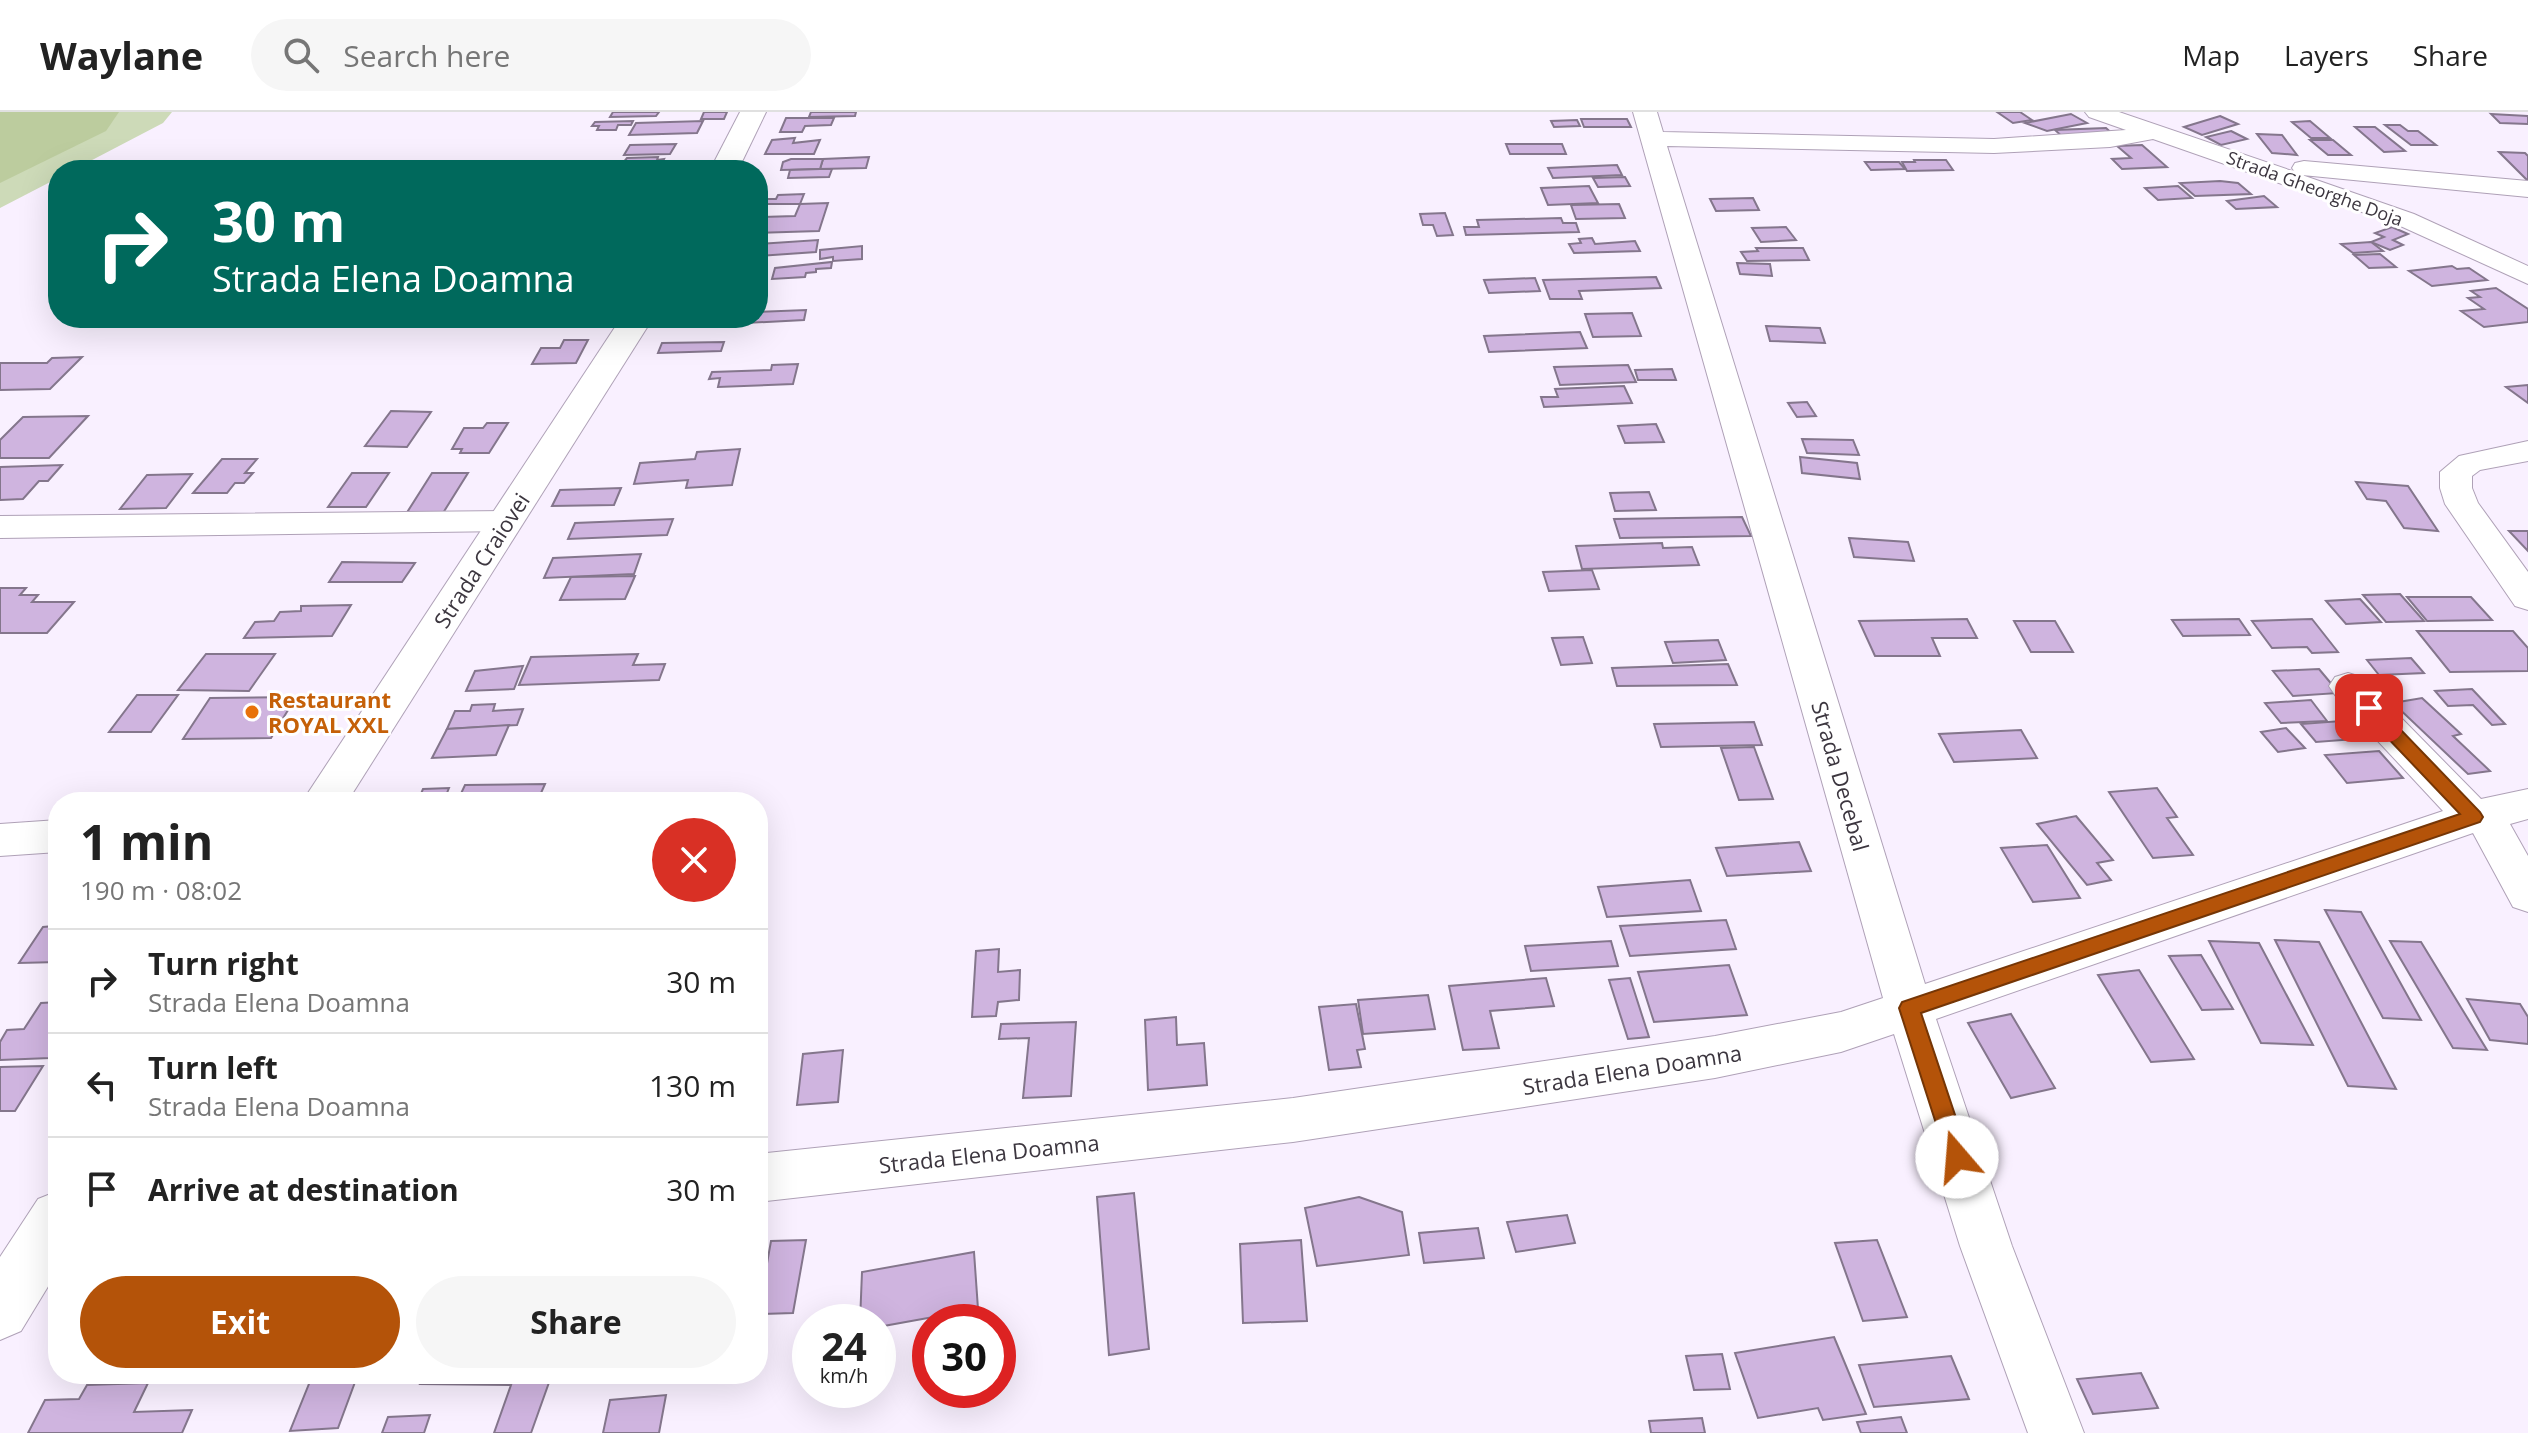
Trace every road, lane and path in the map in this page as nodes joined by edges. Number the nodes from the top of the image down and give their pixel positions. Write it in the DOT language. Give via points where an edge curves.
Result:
graph roads {
  1 [pos="753,112"];
  2 [pos="2097,112"];
  3 [pos="1649,126"];
  4 [pos="2155,132"];
  5 [pos="729,160"];
  6 [pos="2248,163"];
  7 [pos="2418,178"];
  8 [pos="2528,189"];
  9 [pos="2405,219"];
  10 [pos="2528,276"];
  11 [pos="631,328"];
  12 [pos="2528,451"];
  13 [pos="506,521"];
  14 [pos="0,527"];
  15 [pos="2528,598"];
  16 [pos="2348,686"];
  17 [pos="330,792"];
  18 [pos="2528,804"];
  19 [pos="2478,815"];
  20 [pos="48,837"];
  21 [pos="0,840"];
  22 [pos="2528,895"];
  23 [pos="1909,1008"];
  24 [pos="768,1177"];
  25 [pos="48,1244"];
  26 [pos="0,1310"];
  27 [pos="2056,1433"];
  1 -- 5 [label="main road"];
  2 -- 4 [label="street, Strada Gheorghe Doja"];
  3 -- 4 [label="street" via="1994,146 2110,140"];
  3 -- 23 [label="street, Strada Decebal"];
  4 -- 6 [label="street, Strada Gheorghe Doja"];
  6 -- 7 [label="street"];
  6 -- 9 [label="street, Strada Gheorghe Doja"];
  7 -- 8 [label="street"];
  7 -- 9 [label="street"];
  9 -- 10 [label="street, Strada Gheorghe Doja"];
  11 -- 13 [label="main road, Strada Craiovei"];
  12 -- 15 [label="street" via="2470,463 2456,472 2462,504"];
  13 -- 14 [label="street"];
  13 -- 17 [label="main road, Strada Craiovei"];
  16 -- 19 [label="street"];
  18 -- 19 [label="street, Strada Elena Doamna"];
  19 -- 22 [label="street"];
  19 -- 23 [label="street, Strada Elena Doamna"];
  20 -- 21 [label="street"];
  23 -- 24 [label="street, Strada Elena Doamna" via="1841,1032 1715,1057 1324,1116"];
  23 -- 27 [label="street, Strada Decebal" via="1986,1246"];
  25 -- 26 [label="main road"];
}
